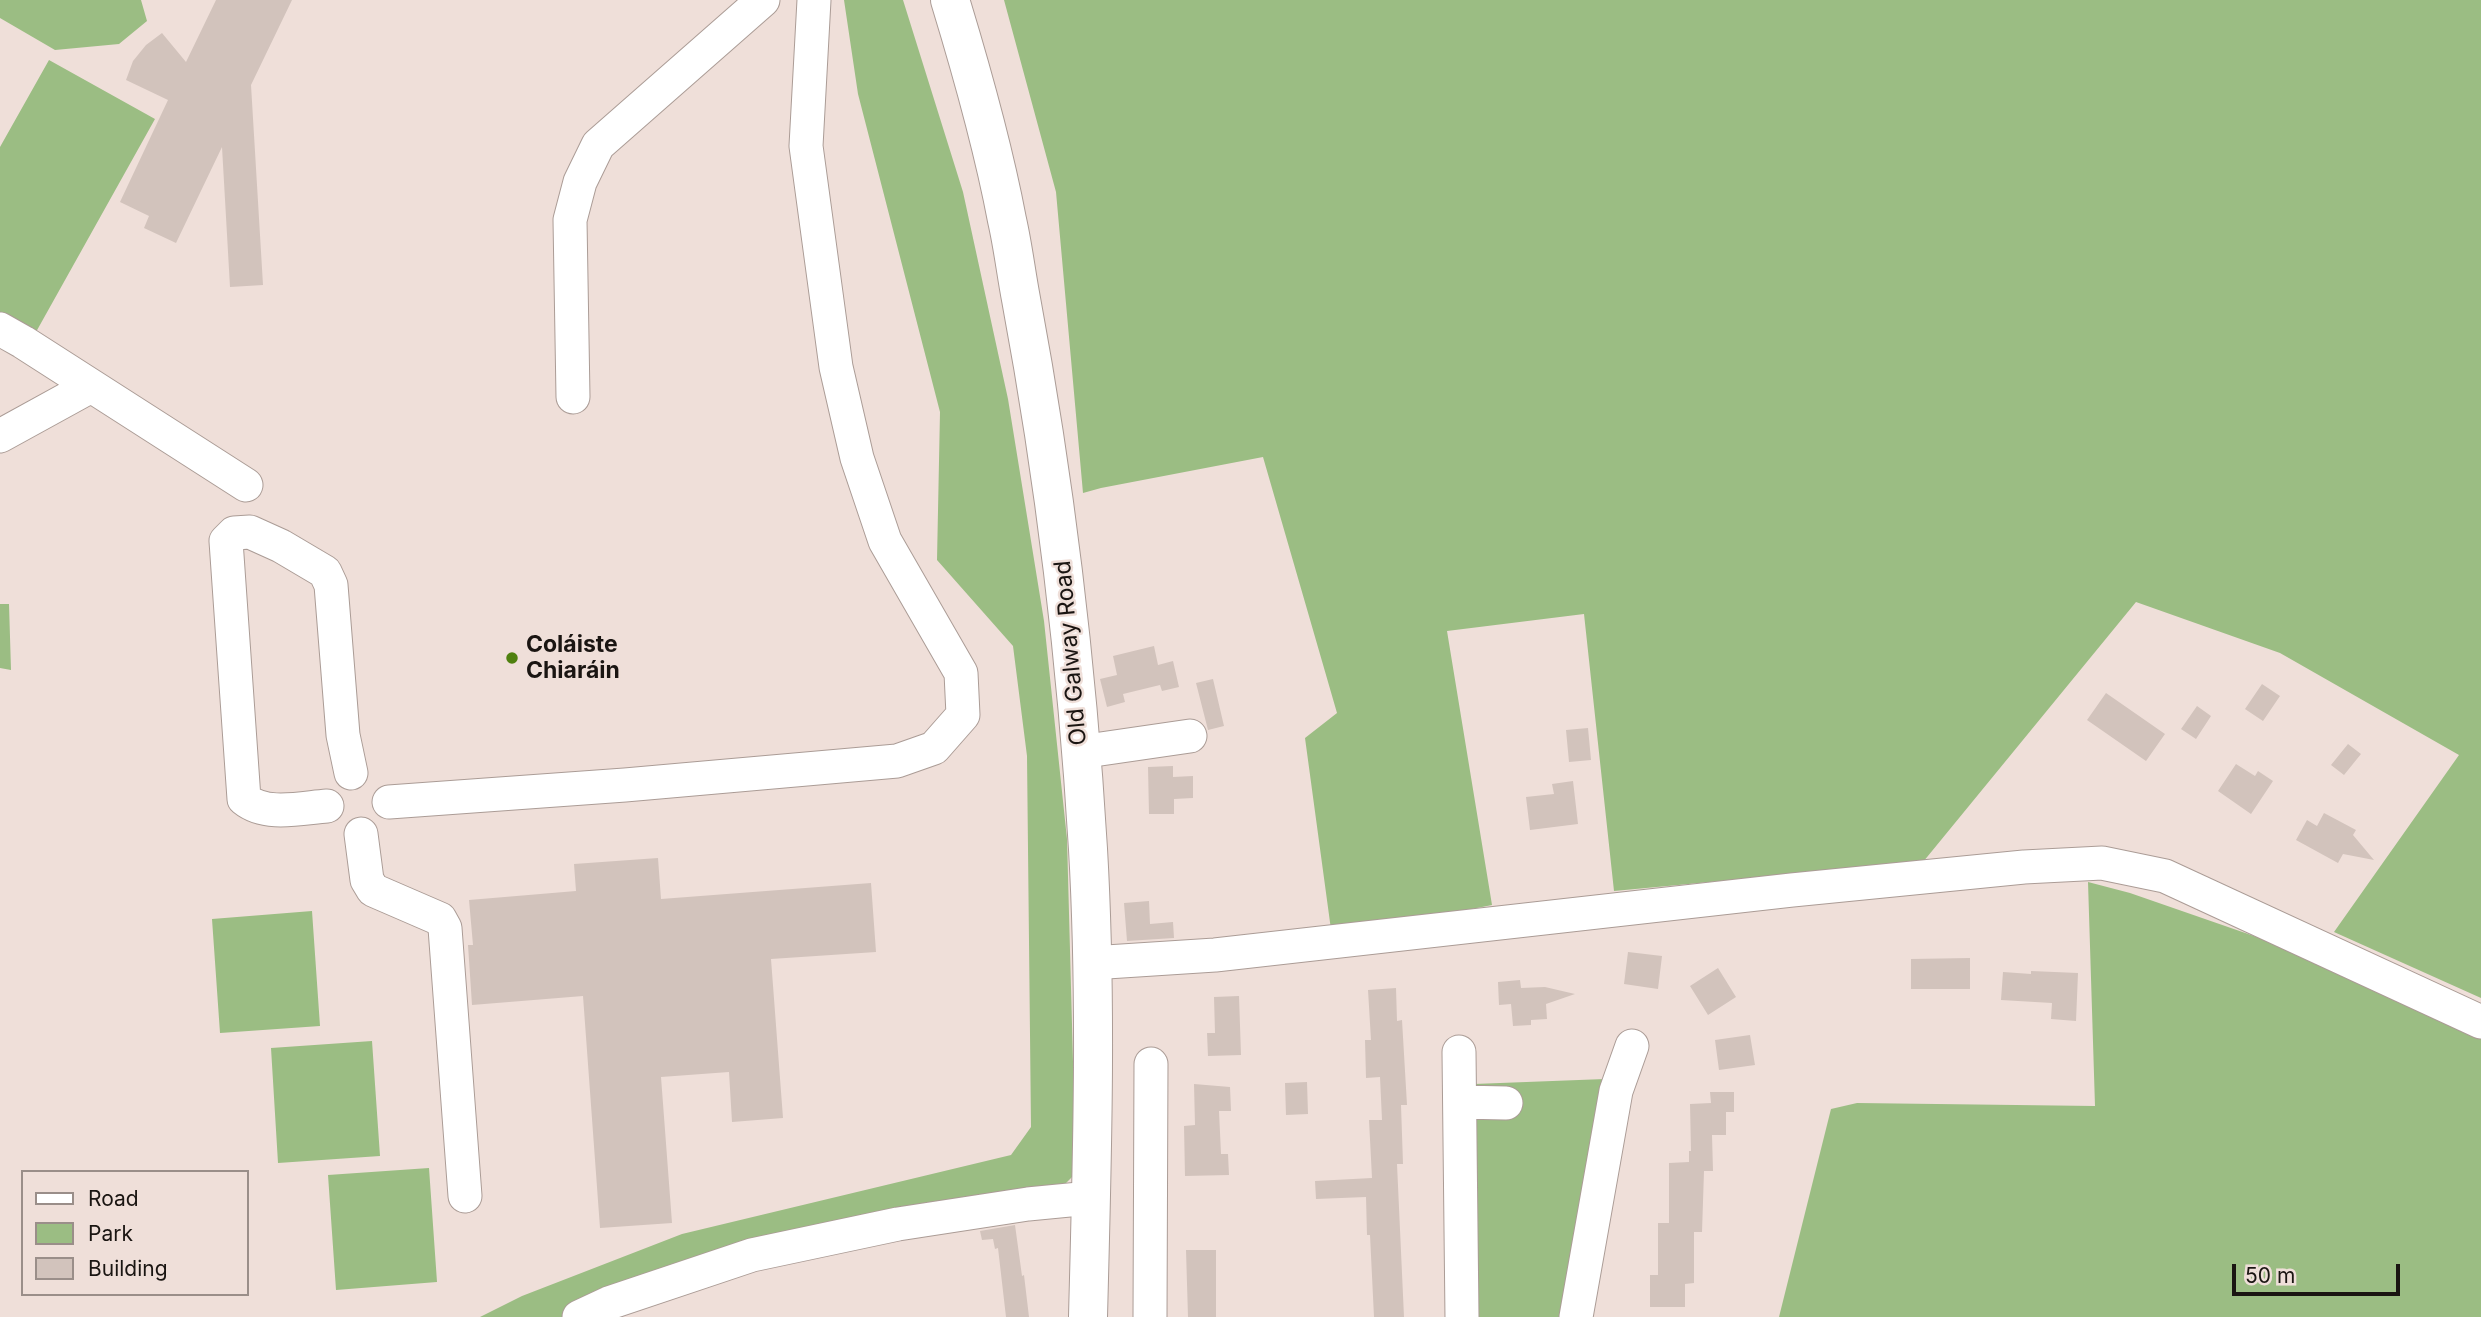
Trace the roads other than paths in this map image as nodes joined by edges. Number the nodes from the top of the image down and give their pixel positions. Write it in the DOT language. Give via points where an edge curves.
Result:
graph roads {
  1 [pos="762,0"];
  2 [pos="814,0"];
  3 [pos="950,0"];
  4 [pos="0,329"];
  5 [pos="91,386"];
  6 [pos="573,397"];
  7 [pos="0,436"];
  8 [pos="246,485"];
  9 [pos="1190,736"];
  10 [pos="1080,752"];
  11 [pos="351,774"];
  12 [pos="389,802"];
  13 [pos="327,806"];
  14 [pos="361,834"];
  15 [pos="1091,963"];
  16 [pos="2481,1022"];
  17 [pos="1632,1046"];
  18 [pos="1459,1052"];
  19 [pos="1152,1064"];
  20 [pos="1460,1102"];
  21 [pos="1506,1103"];
  22 [pos="465,1196"];
  23 [pos="1090,1198"];
  24 [pos="579,1317"];
  25 [pos="1088,1317"];
  26 [pos="1150,1317"];
  27 [pos="1462,1317"];
  28 [pos="1576,1317"];
  1 -- 6 [label="street" via="598,145 580,182 570,220"];
  2 -- 12 [label="street" via="807,146 836,367 857,458 885,541 961,673 963,715 934,748 897,761"];
  3 -- 10 [label="main road, Old Galway Road" via="1007,220 1041,405 1069,617"];
  4 -- 5 [label="street"];
  5 -- 7 [label="street"];
  5 -- 8 [label="street"];
  9 -- 10 [label="street"];
  10 -- 15 [label="main road, Old Galway Road"];
  11 -- 12 [label="street" via="374,777 387,791"];
  11 -- 13 [label="street" via="331,787"];
  11 -- 13 [label="street" via="343,735 331,585 325,572 250,532 234,533 226,541 244,799 254,807 278,810"];
  12 -- 14 [label="street" via="379,827"];
  13 -- 14 [label="street" via="342,830"];
  14 -- 22 [label="street" via="367,880 373,890 440,919 445,928"];
  15 -- 16 [label="street" via="1215,956 1806,888 2102,863 2165,876"];
  15 -- 23 [label="main road, Old Galway Road"];
  17 -- 28 [label="street" via="1616,1091"];
  18 -- 20 [label="street"];
  19 -- 26 [label="street"];
  20 -- 21 [label="street"];
  20 -- 27 [label="street"];
  23 -- 24 [label="street" via="898,1224 752,1255"];
  23 -- 25 [label="main road, Old Galway Road"];
}
